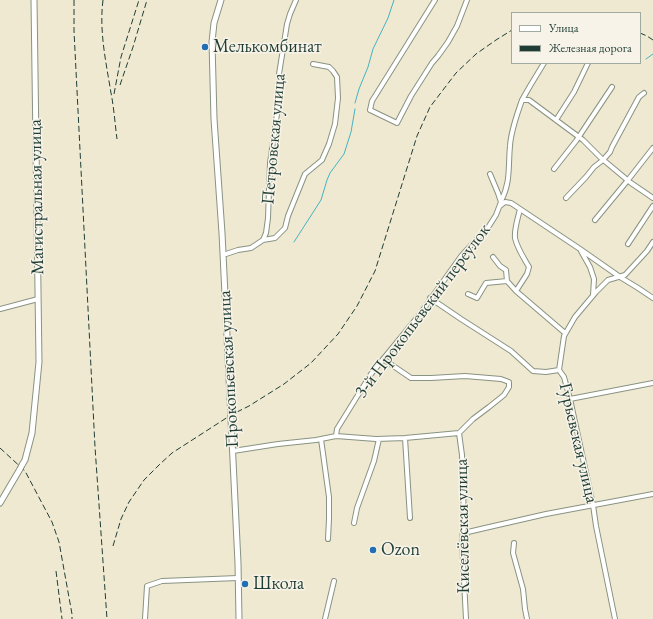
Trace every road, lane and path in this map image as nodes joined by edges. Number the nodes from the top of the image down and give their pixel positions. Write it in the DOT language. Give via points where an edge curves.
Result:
graph roads {
  1 [pos="34,0"];
  2 [pos="221,0"];
  3 [pos="296,0"];
  4 [pos="435,0"];
  5 [pos="467,0"];
  6 [pos="313,64"];
  7 [pos="543,64"];
  8 [pos="588,64"];
  9 [pos="612,87"];
  10 [pos="644,93"];
  11 [pos="522,100"];
  12 [pos="556,120"];
  13 [pos="579,138"];
  14 [pos="653,148"];
  15 [pos="603,160"];
  16 [pos="554,169"];
  17 [pos="490,174"];
  18 [pos="628,180"];
  19 [pos="566,198"];
  20 [pos="653,198"];
  21 [pos="500,204"];
  22 [pos="653,206"];
  23 [pos="520,210"];
  24 [pos="594,220"];
  25 [pos="263,240"];
  26 [pos="653,242"];
  27 [pos="628,244"];
  28 [pos="580,249"];
  29 [pos="226,254"];
  30 [pos="493,257"];
  31 [pos="620,277"];
  32 [pos="507,280"];
  33 [pos="516,291"];
  34 [pos="468,294"];
  35 [pos="592,296"];
  36 [pos="430,298"];
  37 [pos="653,298"];
  38 [pos="38,299"];
  39 [pos="0,308"];
  40 [pos="565,333"];
  41 [pos="383,359"];
  42 [pos="559,370"];
  43 [pos="653,383"];
  44 [pos="570,398"];
  45 [pos="459,433"];
  46 [pos="336,436"];
  47 [pos="379,438"];
  48 [pos="405,438"];
  49 [pos="321,439"];
  50 [pos="233,451"];
  51 [pos="653,494"];
  52 [pos="0,503"];
  53 [pos="592,505"];
  54 [pos="410,518"];
  55 [pos="354,523"];
  56 [pos="328,539"];
  57 [pos="462,541"];
  58 [pos="514,543"];
  59 [pos="238,578"];
  60 [pos="334,581"];
  61 [pos="145,619"];
  62 [pos="239,619"];
  63 [pos="325,619"];
  64 [pos="466,619"];
  65 [pos="527,619"];
  66 [pos="615,619"];
  1 -- 38 [label="main road, Магистральная улица"];
  2 -- 50 [label="main road, Прокопьевская улица" via="212,42 214,119"];
  3 -- 25 [label="street, Петровская улица" via="287,24 279,74 280,93 270,163 268,218"];
  4 -- 5 [label="street" via="372,101 370,110 397,123 411,96 448,42"];
  6 -- 25 [label="street" via="329,67 337,77 335,124 322,160 305,174 285,228 275,238"];
  7 -- 11 [label="street"];
  8 -- 12 [label="street"];
  9 -- 13 [label="street"];
  10 -- 15 [label="street" via="639,97 610,152"];
  11 -- 12 [label="street" via="529,100"];
  11 -- 21 [label="street" via="510,145 508,180"];
  12 -- 13 [label="street"];
  13 -- 15 [label="street"];
  13 -- 16 [label="street"];
  14 -- 18 [label="street"];
  15 -- 18 [label="street"];
  15 -- 19 [label="street"];
  17 -- 21 [label="street"];
  18 -- 20 [label="street"];
  18 -- 24 [label="street"];
  21 -- 23 [label="street, 3-й Прокопьевский переулок" via="512,203"];
  21 -- 36 [label="street, 3-й Прокопьевский переулок" via="489,226 462,255"];
  22 -- 27 [label="street"];
  23 -- 28 [label="street, 3-й Прокопьевский переулок"];
  23 -- 33 [label="street" via="515,236 528,267 527,274"];
  25 -- 29 [label="street" via="251,248"];
  26 -- 31 [label="street" via="648,251"];
  28 -- 31 [label="street, 3-й Прокопьевский переулок"];
  28 -- 35 [label="street" via="594,279"];
  30 -- 32 [label="street" via="506,270"];
  31 -- 35 [label="street" via="608,280"];
  31 -- 37 [label="street, 3-й Прокопьевский переулок"];
  32 -- 33 [label="street"];
  32 -- 34 [label="street" via="486,283 477,298"];
  33 -- 40 [label="street"];
  35 -- 40 [label="street"];
  36 -- 41 [label="street, 3-й Прокопьевский переулок"];
  36 -- 42 [label="street, Гурьевская улица" via="511,350 533,371"];
  38 -- 39 [label="street"];
  38 -- 52 [label="main road, Магистральная улица" via="39,362 32,433 25,460"];
  40 -- 42 [label="street"];
  41 -- 45 [label="street" via="411,378 465,376 509,382 504,395"];
  41 -- 46 [label="street, 3-й Прокопьевский переулок" via="337,429"];
  42 -- 44 [label="street, Гурьевская улица"];
  43 -- 44 [label="street"];
  44 -- 53 [label="street, Гурьевская улица"];
  45 -- 48 [label="street"];
  45 -- 57 [label="street, Киселёвская улица" via="464,520"];
  46 -- 47 [label="street"];
  46 -- 49 [label="street"];
  47 -- 48 [label="street"];
  47 -- 55 [label="street"];
  48 -- 54 [label="street"];
  49 -- 50 [label="street"];
  49 -- 56 [label="street" via="329,497"];
  50 -- 59 [label="main road, Прокопьевская улица"];
  51 -- 53 [label="street"];
  53 -- 57 [label="street" via="468,532"];
  53 -- 66 [label="street, Гурьевская улица"];
  57 -- 64 [label="street, Киселёвская улица"];
  58 -- 65 [label="street" via="513,553 523,589"];
  59 -- 61 [label="street" via="162,581 148,586"];
  59 -- 62 [label="main road, Прокопьевская улица"];
  60 -- 63 [label="street"];
}
